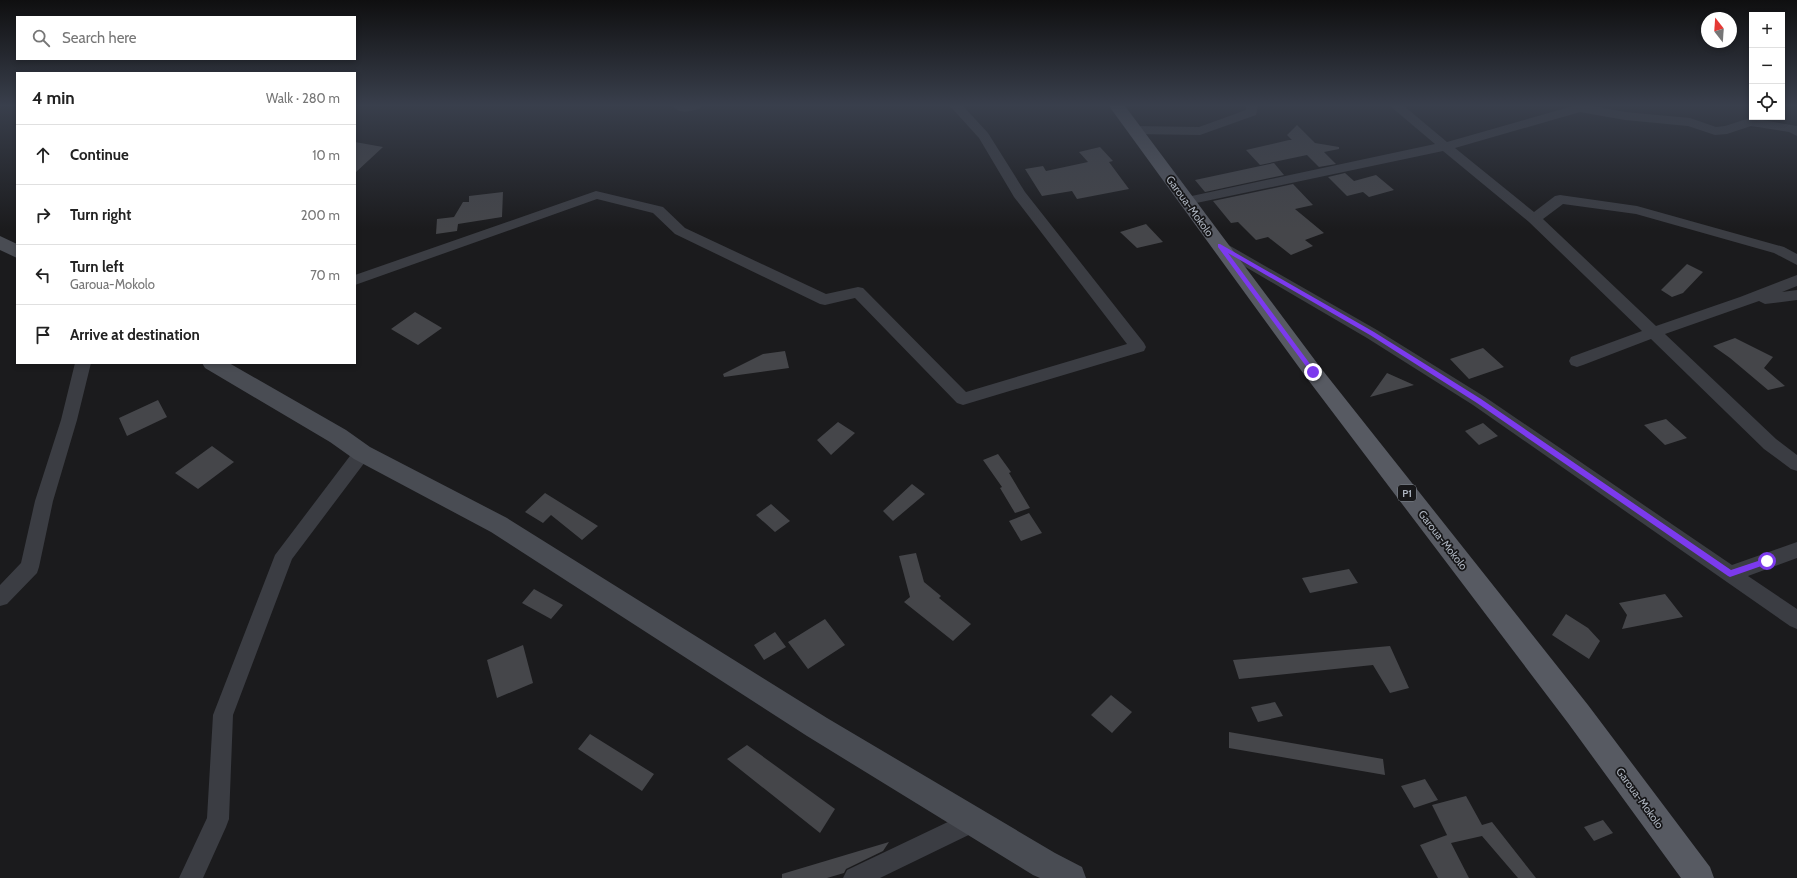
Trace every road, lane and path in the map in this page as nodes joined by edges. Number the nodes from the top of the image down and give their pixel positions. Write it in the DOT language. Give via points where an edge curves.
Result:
graph roads {
  1 [pos="991,147"];
  2 [pos="1146,147"];
  3 [pos="1441,147"];
  4 [pos="1447,147"];
  5 [pos="1187,202"];
  6 [pos="1534,219"];
  7 [pos="0,242"];
  8 [pos="1220,246"];
  9 [pos="16,251"];
  10 [pos="1797,260"];
  11 [pos="356,280"];
  12 [pos="1797,280"];
  13 [pos="1797,295"];
  14 [pos="1745,301"];
  15 [pos="1653,333"];
  16 [pos="1577,361"];
  17 [pos="84,364"];
  18 [pos="214,364"];
  19 [pos="362,453"];
  20 [pos="1797,464"];
  21 [pos="1797,550"];
  22 [pos="1730,574"];
  23 [pos="0,598"];
  24 [pos="1797,620"];
  25 [pos="973,821"];
  26 [pos="191,878"];
  27 [pos="855,878"];
  28 [pos="1072,878"];
  29 [pos="1699,878"];
  1 -- 11 [label="street" via="1019,194 1138,347 963,399 858,292 825,300 680,231 658,210 596,195"];
  2 -- 5 [label="main road, Garoua-Mokolo / P1"];
  3 -- 5 [label="street"];
  4 -- 6 [label="street"];
  5 -- 8 [label="main road, Garoua-Mokolo / P1"];
  6 -- 10 [label="street" via="1560,199 1637,210 1779,250"];
  6 -- 15 [label="street"];
  7 -- 9 [label="main road"];
  8 -- 22 [label="street" via="1372,334 1479,401"];
  8 -- 29 [label="main road, Garoua-Mokolo / P1" via="1313,372 1578,714"];
  12 -- 14 [label="street"];
  13 -- 14 [label="street"];
  14 -- 15 [label="street"];
  15 -- 16 [label="street"];
  15 -- 20 [label="street" via="1770,444"];
  17 -- 23 [label="street" via="44,501 30,567"];
  18 -- 19 [label="main road" via="338,436"];
  19 -- 25 [label="main road" via="499,525 817,727"];
  19 -- 26 [label="street" via="284,555 223,715 218,819"];
  21 -- 22 [label="street"];
  22 -- 24 [label="street"];
  25 -- 27 [label="street"];
  25 -- 28 [label="main road"];
}
